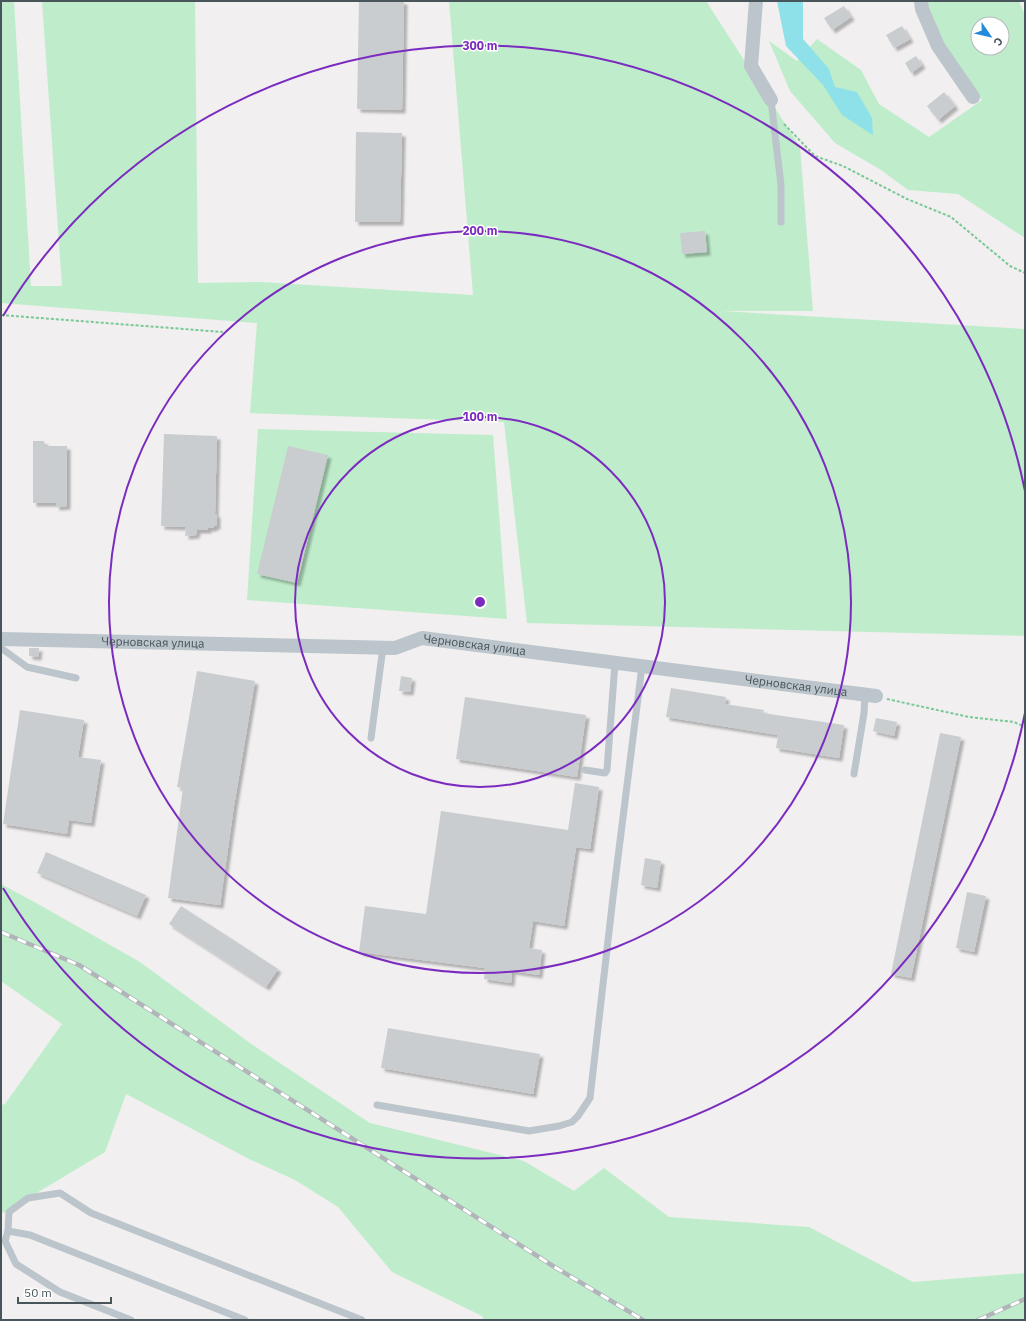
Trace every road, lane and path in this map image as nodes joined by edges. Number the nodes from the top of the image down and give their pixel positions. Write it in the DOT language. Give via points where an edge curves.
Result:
graph roads {
  1 [pos="756,1"];
  2 [pos="921,1"];
  3 [pos="973,97"];
  4 [pos="771,100"];
  5 [pos="784,124"];
  6 [pos="781,222"];
  7 [pos="1025,273"];
  8 [pos="1,314"];
  9 [pos="223,332"];
  10 [pos="1,639"];
  11 [pos="383,647"];
  12 [pos="1,648"];
  13 [pos="616,663"];
  14 [pos="642,666"];
  15 [pos="76,678"];
  16 [pos="870,696"];
  17 [pos="1025,727"];
  18 [pos="372,738"];
  19 [pos="585,770"];
  20 [pos="854,774"];
  21 [pos="377,1105"];
  22 [pos="8,1231"];
  23 [pos="131,1320"];
  24 [pos="245,1320"];
  25 [pos="362,1320"];
  1 -- 4 [label="street" via="751,66"];
  2 -- 3 [label="street" via="938,46"];
  4 -- 6 [label="lane" via="781,185"];
  5 -- 7 [label="path" via="815,156 843,166 907,199 951,217 1010,266"];
  8 -- 9 [label="path"];
  10 -- 11 [label="street, Черновская улица"];
  11 -- 13 [label="street, Черновская улица" via="395,648 422,638"];
  11 -- 18 [label="lane"];
  12 -- 15 [label="lane" via="27,667"];
  13 -- 14 [label="street, Черновская улица"];
  13 -- 19 [label="lane" via="607,770 605,773"];
  14 -- 16 [label="street, Черновская улица"];
  14 -- 21 [label="lane" via="612,897 590,1098 572,1122 529,1131"];
  16 -- 17 [label="path" via="969,717 1014,722"];
  16 -- 20 [label="lane" via="864,713"];
  22 -- 23 [label="lane" via="5,1241 16,1264 60,1292"];
  22 -- 24 [label="lane" via="30,1235"];
  22 -- 25 [label="lane" via="10,1212 28,1198 60,1193 91,1212"];
}
